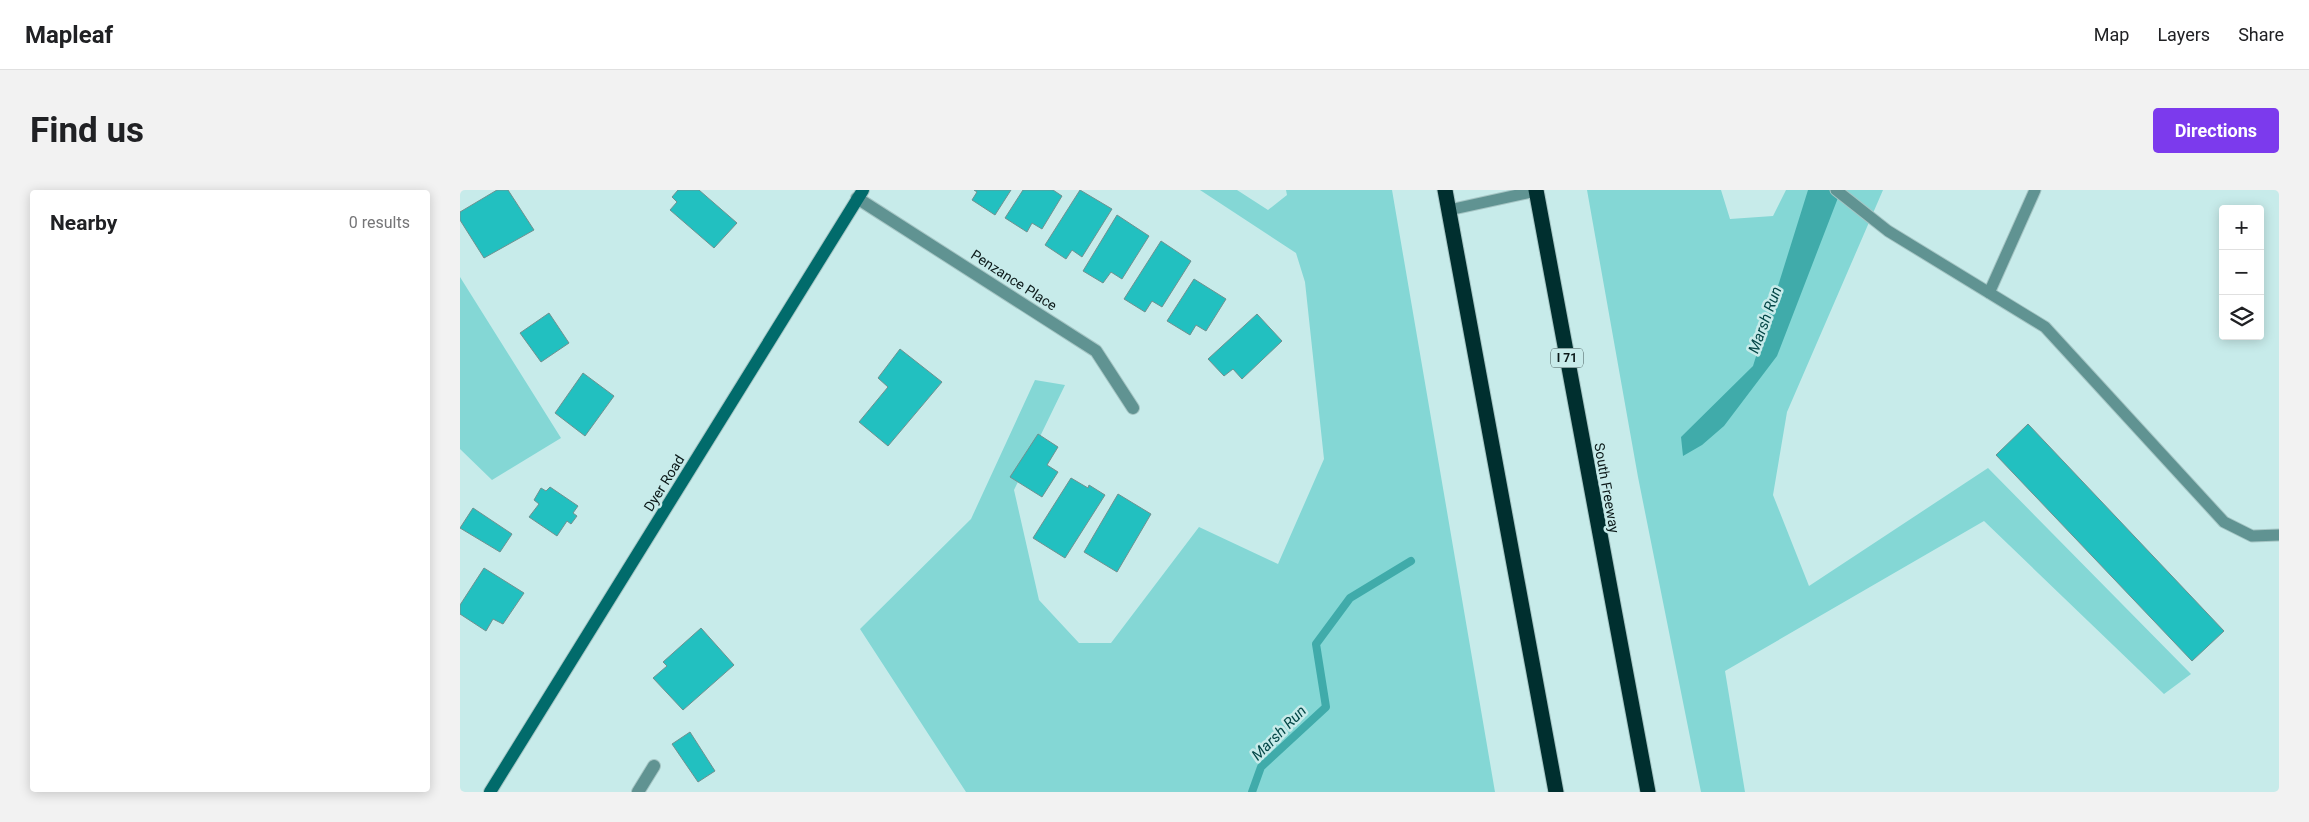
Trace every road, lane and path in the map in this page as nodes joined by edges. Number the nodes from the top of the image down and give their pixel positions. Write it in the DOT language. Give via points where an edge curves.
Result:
graph roads {
  1 [pos="1445,190"];
  2 [pos="1536,190"];
  3 [pos="1836,190"];
  4 [pos="2035,190"];
  5 [pos="860,194"];
  6 [pos="1449,210"];
  7 [pos="1989,293"];
  8 [pos="1133,408"];
  9 [pos="2279,535"];
  10 [pos="654,766"];
  11 [pos="490,792"];
  12 [pos="638,792"];
  13 [pos="1556,792"];
  14 [pos="1648,792"];
  1 -- 6 [label="highway"];
  2 -- 6 [label="lane"];
  2 -- 14 [label="highway, South Freeway / I 71"];
  3 -- 7 [label="lane" via="1888,232"];
  4 -- 7 [label="lane"];
  5 -- 8 [label="street, Penzance Place" via="1096,351"];
  5 -- 11 [label="street, Dyer Road"];
  6 -- 13 [label="highway"];
  7 -- 9 [label="lane" via="2045,327 2224,522 2252,536"];
  10 -- 12 [label="street"];
}
